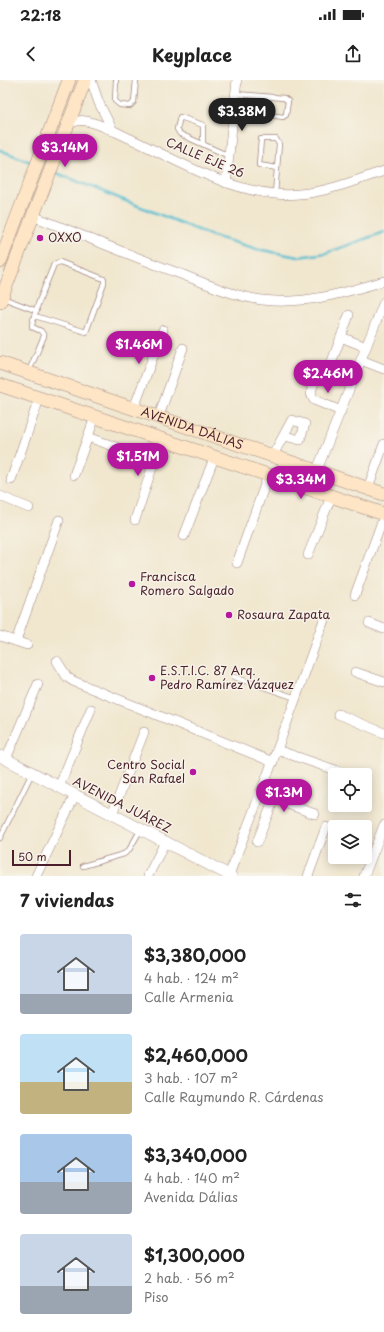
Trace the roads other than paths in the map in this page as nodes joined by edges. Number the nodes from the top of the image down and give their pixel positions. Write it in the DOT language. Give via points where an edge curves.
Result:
graph roads {
  1 [pos="69,80"];
  2 [pos="85,80"];
  3 [pos="91,80"];
  4 [pos="116,80"];
  5 [pos="136,80"];
  6 [pos="237,80"];
  7 [pos="235,94"];
  8 [pos="264,96"];
  9 [pos="68,124"];
  10 [pos="113,131"];
  11 [pos="203,144"];
  12 [pos="229,156"];
  13 [pos="277,168"];
  14 [pos="384,172"];
  15 [pos="226,183"];
  16 [pos="275,194"];
  17 [pos="33,216"];
  18 [pos="0,262"];
  19 [pos="6,269"];
  20 [pos="384,281"];
  21 [pos="1,300"];
  22 [pos="384,302"];
  23 [pos="36,313"];
  24 [pos="349,315"];
  25 [pos="163,330"];
  26 [pos="341,337"];
  27 [pos="366,346"];
  28 [pos="183,348"];
  29 [pos="361,360"];
  30 [pos="332,361"];
  31 [pos="0,363"];
  32 [pos="384,369"];
  33 [pos="28,372"];
  34 [pos="316,378"];
  35 [pos="0,385"];
  36 [pos="82,391"];
  37 [pos="40,399"];
  38 [pos="134,408"];
  39 [pos="75,411"];
  40 [pos="341,411"];
  41 [pos="159,416"];
  42 [pos="95,417"];
  43 [pos="284,436"];
  44 [pos="88,437"];
  45 [pos="161,440"];
  46 [pos="234,442"];
  47 [pos="384,444"];
  48 [pos="127,451"];
  49 [pos="273,455"];
  50 [pos="220,460"];
  51 [pos="317,470"];
  52 [pos="74,475"];
  53 [pos="268,476"];
  54 [pos="11,480"];
  55 [pos="368,488"];
  56 [pos="384,494"];
  57 [pos="0,496"];
  58 [pos="331,497"];
  59 [pos="29,508"];
  60 [pos="384,515"];
  61 [pos="59,520"];
  62 [pos="135,520"];
  63 [pos="184,536"];
  64 [pos="308,555"];
  65 [pos="237,563"];
  66 [pos="355,595"];
  67 [pos="326,617"];
  68 [pos="369,623"];
  69 [pos="384,629"];
  70 [pos="0,636"];
  71 [pos="16,641"];
  72 [pos="27,645"];
  73 [pos="57,661"];
  74 [pos="355,672"];
  75 [pos="234,677"];
  76 [pos="384,682"];
  77 [pos="38,684"];
  78 [pos="296,698"];
  79 [pos="91,709"];
  80 [pos="338,714"];
  81 [pos="144,732"];
  82 [pos="384,733"];
  83 [pos="277,750"];
  84 [pos="3,758"];
  85 [pos="272,762"];
  86 [pos="330,768"];
  87 [pos="32,773"];
  88 [pos="59,787"];
  89 [pos="260,794"];
  90 [pos="76,795"];
  91 [pos="274,799"];
  92 [pos="112,814"];
  93 [pos="315,814"];
  94 [pos="384,825"];
  95 [pos="326,827"];
  96 [pos="141,829"];
  97 [pos="0,838"];
  98 [pos="165,842"];
  99 [pos="257,842"];
  100 [pos="83,866"];
  101 [pos="230,875"];
  102 [pos="36,876"];
  103 [pos="148,876"];
  104 [pos="308,876"];
  105 [pos="364,876"];
  1 -- 18 [label="main road"];
  2 -- 9 [label="main road"];
  3 -- 10 [label="street"];
  4 -- 5 [label="lane" via="115,101 120,105 130,106 134,102"];
  6 -- 7 [label="street"];
  7 -- 8 [label="lane"];
  7 -- 12 [label="street"];
  8 -- 8 [label="lane" via="287,99 286,115 264,114"];
  9 -- 10 [label="street, CALLE EJE 26" via="84,120"];
  9 -- 17 [label="main road"];
  10 -- 15 [label="street, CALLE EJE 26"];
  11 -- 11 [label="lane" via="178,132 180,117 203,125"];
  11 -- 12 [label="lane"];
  12 -- 15 [label="street"];
  13 -- 13 [label="lane" via="258,165 261,139 278,141"];
  13 -- 16 [label="lane"];
  14 -- 16 [label="street, CALLE EJE 26" via="314,193"];
  15 -- 16 [label="street, CALLE EJE 26"];
  17 -- 19 [label="main road"];
  17 -- 20 [label="street" via="240,296 263,300 311,300"];
  19 -- 21 [label="main road"];
  21 -- 23 [label="lane"];
  22 -- 27 [label="street"];
  23 -- 23 [label="lane" via="86,332 104,279 57,262 54,264"];
  23 -- 33 [label="lane" via="32,327 41,331 44,336"];
  24 -- 26 [label="street"];
  25 -- 38 [label="street"];
  26 -- 27 [label="street"];
  26 -- 30 [label="street"];
  27 -- 29 [label="street"];
  28 -- 41 [label="street"];
  29 -- 32 [label="street"];
  29 -- 40 [label="street"];
  31 -- 33 [label="main road, AVENIDA DÁLIAS"];
  33 -- 36 [label="main road, AVENIDA DÁLIAS"];
  34 -- 40 [label="street" via="310,392 314,400"];
  35 -- 37 [label="main road, AVENIDA DÁLIAS"];
  36 -- 38 [label="main road, AVENIDA DÁLIAS"];
  36 -- 39 [label="main road"];
  37 -- 39 [label="main road, AVENIDA DÁLIAS"];
  37 -- 54 [label="street"];
  38 -- 41 [label="main road, AVENIDA DÁLIAS"];
  39 -- 42 [label="main road, AVENIDA DÁLIAS"];
  40 -- 51 [label="street"];
  41 -- 46 [label="main road, AVENIDA DÁLIAS"];
  42 -- 44 [label="street"];
  42 -- 45 [label="main road, AVENIDA DÁLIAS"];
  43 -- 49 [label="street"];
  44 -- 48 [label="street"];
  44 -- 52 [label="street"];
  45 -- 50 [label="main road, AVENIDA DÁLIAS"];
  45 -- 62 [label="street"];
  46 -- 49 [label="main road, AVENIDA DÁLIAS"];
  46 -- 50 [label="main road"];
  47 -- 55 [label="street"];
  49 -- 51 [label="main road, AVENIDA DÁLIAS"];
  50 -- 53 [label="main road, AVENIDA DÁLIAS"];
  50 -- 63 [label="street"];
  51 -- 55 [label="main road, AVENIDA DÁLIAS"];
  53 -- 58 [label="main road, AVENIDA DÁLIAS"];
  53 -- 65 [label="street"];
  55 -- 56 [label="main road, AVENIDA DÁLIAS"];
  57 -- 59 [label="street"];
  58 -- 60 [label="main road, AVENIDA DÁLIAS"];
  58 -- 64 [label="street"];
  60 -- 66 [label="street"];
  61 -- 71 [label="street"];
  67 -- 78 [label="street"];
  68 -- 69 [label="street"];
  70 -- 71 [label="street"];
  71 -- 72 [label="street"];
  73 -- 85 [label="street" via="67,677 73,681"];
  74 -- 76 [label="street"];
  75 -- 78 [label="lane"];
  77 -- 84 [label="street"];
  78 -- 83 [label="street"];
  79 -- 88 [label="street"];
  80 -- 82 [label="street"];
  81 -- 92 [label="street"];
  83 -- 85 [label="street"];
  83 -- 86 [label="street"];
  84 -- 87 [label="street, AVENIDA JUÁREZ"];
  85 -- 89 [label="street"];
  87 -- 88 [label="street, AVENIDA JUÁREZ"];
  87 -- 97 [label="lane"];
  88 -- 90 [label="street, AVENIDA JUÁREZ"];
  89 -- 91 [label="street"];
  89 -- 101 [label="street"];
  90 -- 92 [label="street, AVENIDA JUÁREZ"];
  90 -- 102 [label="street"];
  91 -- 93 [label="street"];
  91 -- 99 [label="street"];
  92 -- 96 [label="street, AVENIDA JUÁREZ"];
  94 -- 105 [label="street"];
  95 -- 104 [label="street"];
  96 -- 98 [label="street, AVENIDA JUÁREZ"];
  96 -- 100 [label="lane" via="124,854"];
  98 -- 101 [label="street, AVENIDA JUÁREZ"];
  98 -- 103 [label="street"];
}
